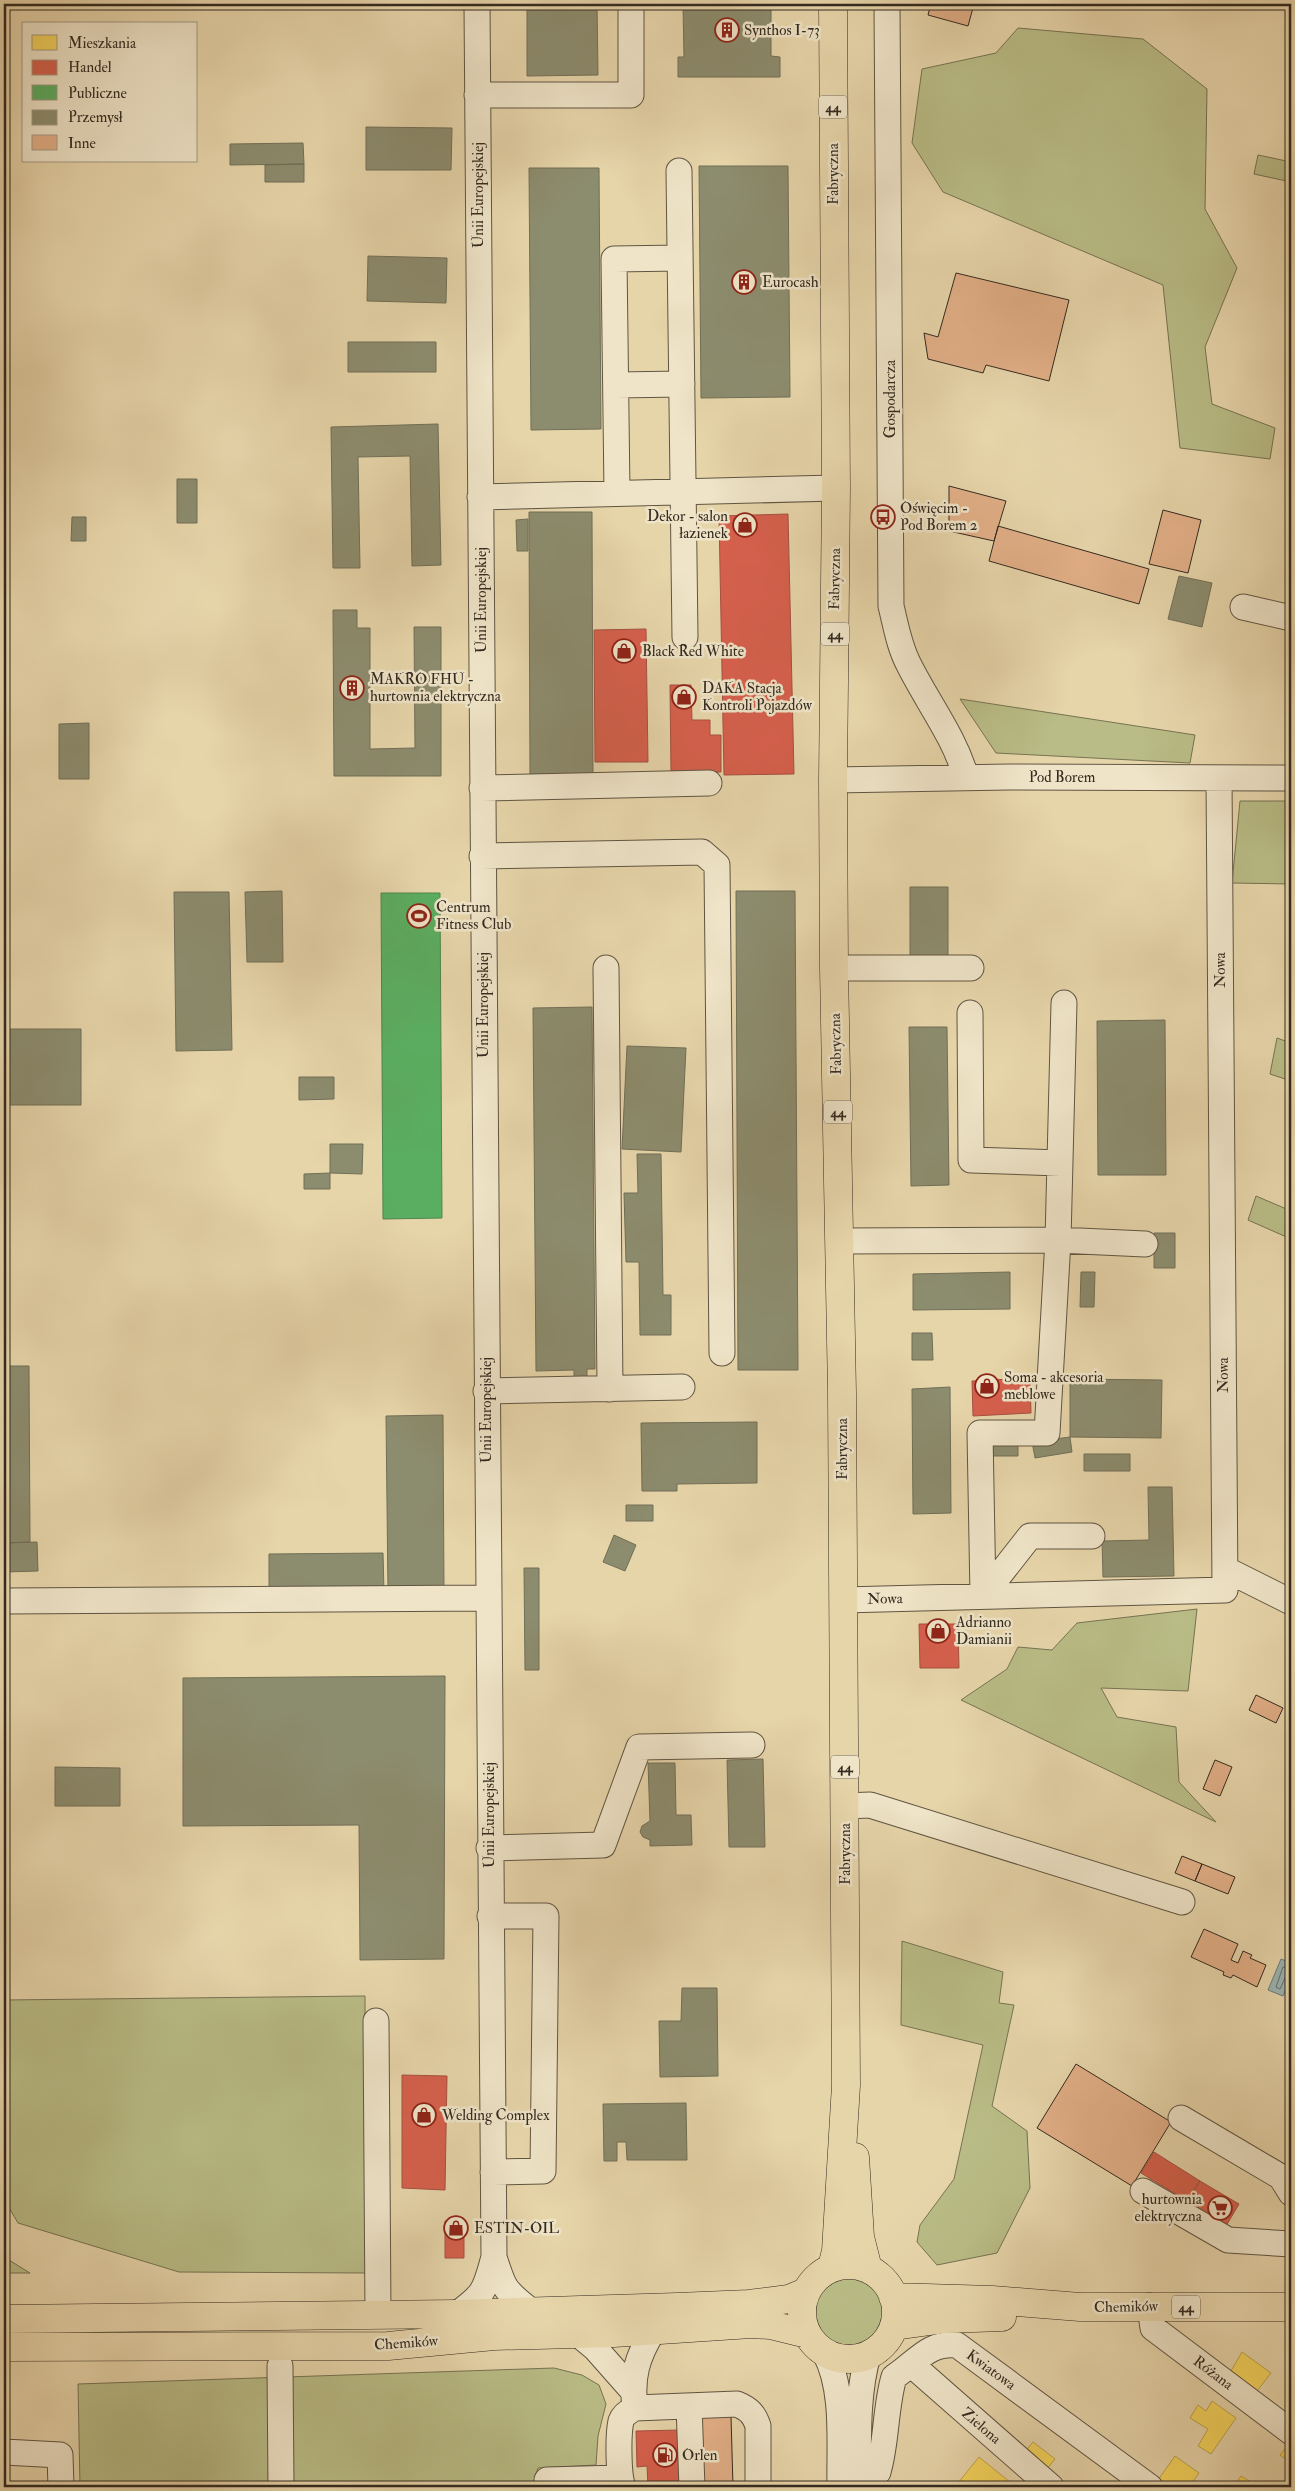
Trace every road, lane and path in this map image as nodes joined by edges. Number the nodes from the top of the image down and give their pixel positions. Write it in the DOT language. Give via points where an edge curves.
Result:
graph roads {
  1 [pos="477,4"];
  2 [pos="630,4"];
  3 [pos="833,4"];
  4 [pos="887,4"];
  5 [pos="477,95"];
  6 [pos="678,171"];
  7 [pos="680,258"];
  8 [pos="682,384"];
  9 [pos="616,385"];
  10 [pos="836,488"];
  11 [pos="683,492"];
  12 [pos="617,493"];
  13 [pos="480,497"];
  14 [pos="1243,607"];
  15 [pos="1291,618"];
  16 [pos="685,637"];
  17 [pos="966,777"];
  18 [pos="1219,778"];
  19 [pos="1291,778"];
  20 [pos="833,780"];
  21 [pos="709,782"];
  22 [pos="482,788"];
  23 [pos="482,856"];
  24 [pos="606,968"];
  25 [pos="834,968"];
  26 [pos="972,968"];
  27 [pos="1064,1003"];
  28 [pos="970,1013"];
  29 [pos="1060,1164"];
  30 [pos="1058,1240"];
  31 [pos="839,1241"];
  32 [pos="1145,1244"];
  33 [pos="722,1353"];
  34 [pos="682,1387"];
  35 [pos="610,1389"];
  36 [pos="486,1391"];
  37 [pos="1092,1536"];
  38 [pos="1224,1569"];
  39 [pos="983,1596"];
  40 [pos="487,1598"];
  41 [pos="843,1600"];
  42 [pos="4,1601"];
  43 [pos="1291,1602"];
  44 [pos="752,1746"];
  45 [pos="845,1806"];
  46 [pos="489,1848"];
  47 [pos="1182,1902"];
  48 [pos="490,1916"];
  49 [pos="376,2021"];
  50 [pos="846,2084"];
  51 [pos="1181,2118"];
  52 [pos="493,2172"];
  53 [pos="1144,2191"];
  54 [pos="1291,2193"];
  55 [pos="1291,2244"];
  56 [pos="494,2256"];
  57 [pos="832,2267"];
  58 [pos="868,2269"];
  59 [pos="806,2292"];
  60 [pos="893,2297"];
  61 [pos="1150,2306"];
  62 [pos="1291,2307"];
  63 [pos="1080,2308"];
  64 [pos="531,2311"];
  65 [pos="378,2314"];
  66 [pos="457,2314"];
  67 [pos="4,2319"];
  68 [pos="894,2326"];
  69 [pos="653,2331"];
  70 [pos="578,2334"];
  71 [pos="816,2343"];
  72 [pos="4,2347"];
  73 [pos="868,2355"];
  74 [pos="912,2365"];
  75 [pos="280,2366"];
  76 [pos="634,2399"];
  77 [pos="689,2406"];
  78 [pos="1291,2432"];
  79 [pos="4,2452"];
  80 [pos="861,2478"];
  81 [pos="547,2480"];
  82 [pos="622,2482"];
  83 [pos="61,2487"];
  84 [pos="281,2487"];
  85 [pos="692,2487"];
  86 [pos="758,2487"];
  87 [pos="1051,2487"];
  88 [pos="1150,2487"];
  1 -- 5 [label="street, Unii Europejskiej"];
  2 -- 5 [label="street" via="631,95"];
  3 -- 10 [label="main road, Fabryczna / 44"];
  4 -- 17 [label="street, Gospodarcza" via="891,606 909,664 940,717"];
  5 -- 13 [label="street, Unii Europejskiej"];
  6 -- 7 [label="street"];
  7 -- 8 [label="street"];
  7 -- 9 [label="street" via="614,259"];
  8 -- 9 [label="street"];
  8 -- 11 [label="street"];
  9 -- 12 [label="street"];
  10 -- 11 [label="street"];
  10 -- 20 [label="main road, Fabryczna / 44"];
  11 -- 12 [label="street"];
  11 -- 16 [label="street"];
  12 -- 13 [label="street"];
  13 -- 22 [label="street, Unii Europejskiej"];
  14 -- 15 [label="street"];
  17 -- 18 [label="street, Pod Borem"];
  17 -- 20 [label="street, Pod Borem"];
  18 -- 19 [label="street, Pod Borem"];
  18 -- 38 [label="street, Nowa"];
  20 -- 25 [label="main road, Fabryczna / 44"];
  21 -- 22 [label="street"];
  22 -- 23 [label="street, Unii Europejskiej"];
  23 -- 33 [label="street" via="702,852 717,864"];
  23 -- 36 [label="street, Unii Europejskiej"];
  24 -- 35 [label="street"];
  25 -- 26 [label="street"];
  25 -- 31 [label="main road, Fabryczna / 44"];
  27 -- 29 [label="street"];
  28 -- 29 [label="street" via="971,1160"];
  29 -- 30 [label="street"];
  30 -- 31 [label="street"];
  30 -- 32 [label="street"];
  30 -- 39 [label="street" via="1047,1433 980,1433"];
  31 -- 41 [label="main road, Fabryczna / 44"];
  34 -- 35 [label="street"];
  35 -- 36 [label="street"];
  36 -- 40 [label="street, Unii Europejskiej"];
  37 -- 39 [label="street" via="1030,1536"];
  38 -- 39 [label="street, Nowa" via="1225,1590"];
  38 -- 43 [label="street"];
  39 -- 41 [label="street, Nowa"];
  40 -- 42 [label="street"];
  40 -- 46 [label="street, Unii Europejskiej"];
  41 -- 45 [label="main road, Fabryczna / 44"];
  44 -- 46 [label="street" via="638,1747 604,1845"];
  45 -- 47 [label="street" via="870,1805"];
  45 -- 50 [label="main road, Fabryczna / 44"];
  46 -- 48 [label="street, Unii Europejskiej"];
  48 -- 52 [label="street, Unii Europejskiej"];
  48 -- 52 [label="street" via="546,1916 543,2171"];
  49 -- 65 [label="street"];
  50 -- 57 [label="main road, Fabryczna / 44" via="836,2251"];
  50 -- 58 [label="main road, Fabryczna / 44" via="860,2237"];
  51 -- 54 [label="street" via="1281,2177"];
  52 -- 56 [label="street, Unii Europejskiej"];
  53 -- 55 [label="street" via="1228,2240"];
  56 -- 64 [label="street, Unii Europejskiej" via="508,2293"];
  56 -- 66 [label="street, Unii Europejskiej" via="484,2291"];
  57 -- 58 [label="main road" via="849,2265"];
  57 -- 59 [label="main road" via="813,2281"];
  58 -- 60 [label="main road" via="886,2284"];
  59 -- 64 [label="main road, Chemików" via="789,2299 723,2306"];
  59 -- 71 [label="main road" via="802,2313"];
  60 -- 63 [label="main road, Chemików / 44" via="992,2300"];
  60 -- 68 [label="main road" via="896,2311"];
  61 -- 62 [label="main road, Chemików / 44"];
  61 -- 63 [label="main road, Chemików / 44"];
  61 -- 78 [label="street, Różana" via="1153,2328"];
  63 -- 68 [label="main road, Chemików / 44"];
  64 -- 66 [label="main road, Chemików"];
  65 -- 66 [label="main road, Chemików"];
  65 -- 67 [label="main road, Chemików"];
  68 -- 73 [label="main road" via="888,2338"];
  69 -- 70 [label="main road, Chemików"];
  69 -- 71 [label="main road, Chemików" via="770,2325"];
  69 -- 76 [label="street" via="640,2352"];
  70 -- 72 [label="main road, Chemików" via="494,2336 388,2346"];
  70 -- 76 [label="street" via="596,2348"];
  71 -- 73 [label="main road" via="846,2358"];
  71 -- 80 [label="street" via="832,2366"];
  73 -- 80 [label="street" via="860,2403"];
  74 -- 80 [label="street, Kwiatowa" via="894,2377 888,2396 882,2457"];
  74 -- 87 [label="street, Zielona"];
  74 -- 88 [label="street, Kwiatowa" via="929,2349 944,2344 957,2345"];
  75 -- 84 [label="street"];
  76 -- 77 [label="street"];
  76 -- 82 [label="street" via="621,2419"];
  77 -- 85 [label="street"];
  77 -- 86 [label="street" via="737,2404 755,2416 758,2426"];
  79 -- 83 [label="street" via="60,2454"];
  81 -- 82 [label="street"];
}
